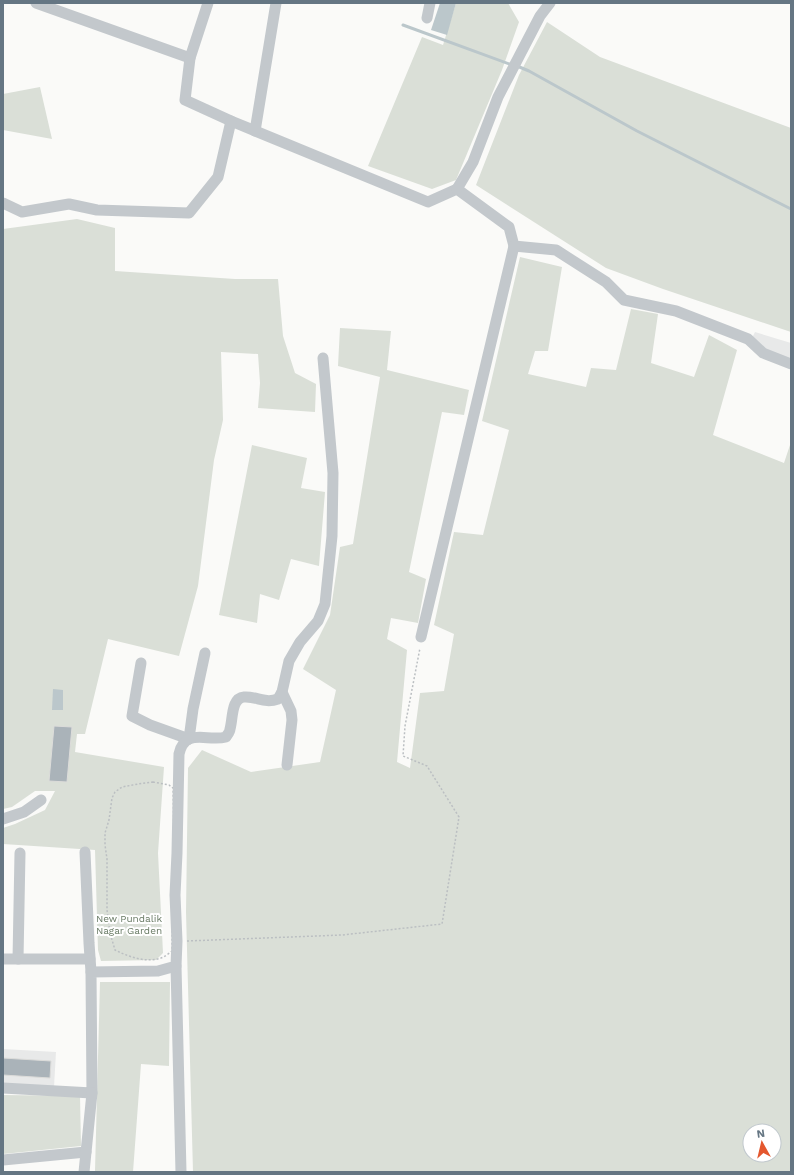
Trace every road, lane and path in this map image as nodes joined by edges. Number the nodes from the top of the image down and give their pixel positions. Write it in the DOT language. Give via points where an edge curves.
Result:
graph roads {
  1 [pos="36,3"];
  2 [pos="208,3"];
  3 [pos="276,3"];
  4 [pos="430,3"];
  5 [pos="550,3"];
  6 [pos="427,18"];
  7 [pos="190,58"];
  8 [pos="231,121"];
  9 [pos="256,131"];
  10 [pos="457,189"];
  11 [pos="3,203"];
  12 [pos="514,246"];
  13 [pos="323,358"];
  14 [pos="791,364"];
  15 [pos="422,637"];
  16 [pos="205,653"];
  17 [pos="141,663"];
  18 [pos="282,692"];
  19 [pos="189,739"];
  20 [pos="287,765"];
  21 [pos="173,788"];
  22 [pos="41,800"];
  23 [pos="3,819"];
  24 [pos="85,852"];
  25 [pos="20,853"];
  26 [pos="177,941"];
  27 [pos="3,959"];
  28 [pos="18,959"];
  29 [pos="90,960"];
  30 [pos="176,966"];
  31 [pos="91,972"];
  32 [pos="3,1088"];
  33 [pos="92,1094"];
  34 [pos="86,1152"];
  35 [pos="3,1160"];
  36 [pos="84,1172"];
  37 [pos="181,1172"];
  1 -- 7 [label="street"];
  2 -- 7 [label="street"];
  3 -- 9 [label="street"];
  4 -- 6 [label="street"];
  5 -- 10 [label="street" via="540,16 498,97 473,162"];
  7 -- 8 [label="street" via="184,100"];
  8 -- 9 [label="street"];
  8 -- 11 [label="street" via="218,177 189,213 97,210 69,204 22,212"];
  9 -- 10 [label="street" via="428,202"];
  10 -- 12 [label="street" via="509,227"];
  12 -- 14 [label="street" via="556,250 606,282 624,300 676,311 748,338 763,353"];
  12 -- 15 [label="street"];
  13 -- 18 [label="street" via="333,473 332,536 325,604 318,621 288,661"];
  15 -- 26 [label="path" via="405,726 403,756 427,766 459,817 442,924 342,935"];
  16 -- 19 [label="street"];
  17 -- 19 [label="street" via="132,716"];
  18 -- 19 [label="street" via="278,699 270,702 239,698 235,702 230,731 226,737 217,739 200,736"];
  18 -- 20 [label="street" via="292,715"];
  19 -- 26 [label="street" via="181,745 179,754 175,895"];
  21 -- 21 [label="path" via="172,951 162,958 144,960 128,957 115,950 107,910 105,833 112,798 122,787 138,784 158,783"];
  22 -- 23 [label="street" via="24,812"];
  24 -- 29 [label="street"];
  25 -- 28 [label="street"];
  26 -- 30 [label="street"];
  27 -- 28 [label="street"];
  28 -- 29 [label="street"];
  29 -- 31 [label="street"];
  30 -- 31 [label="street" via="158,971"];
  30 -- 37 [label="street"];
  31 -- 33 [label="street"];
  32 -- 33 [label="street"];
  33 -- 34 [label="street"];
  34 -- 35 [label="street"];
  34 -- 36 [label="street"];
}
